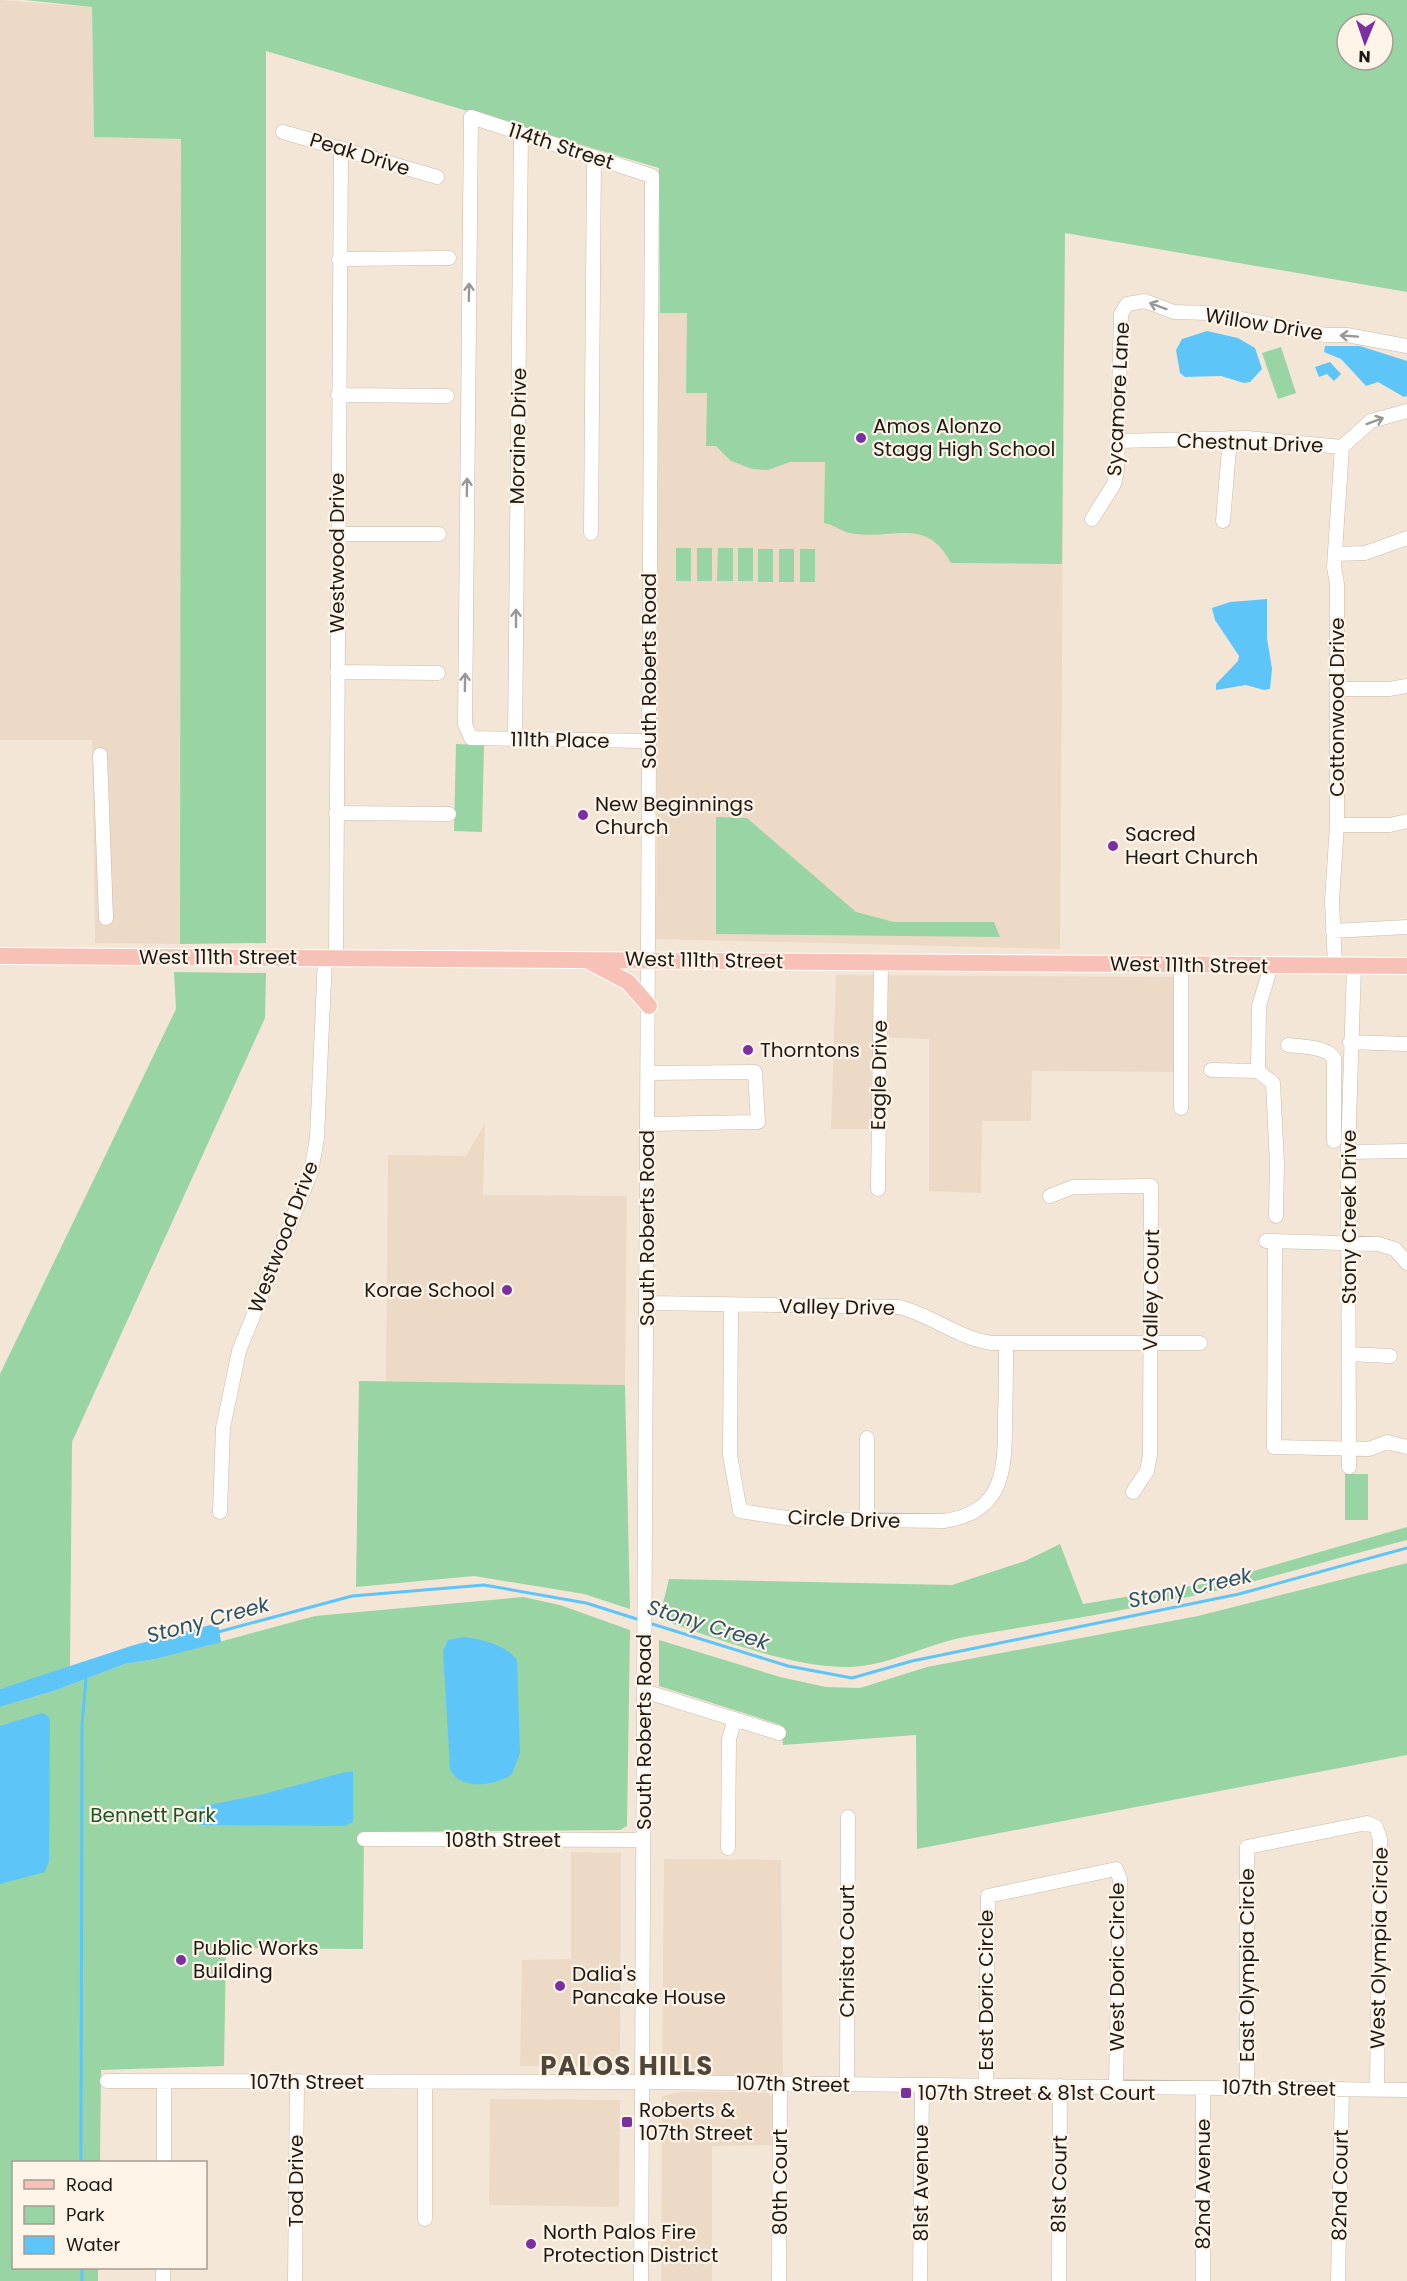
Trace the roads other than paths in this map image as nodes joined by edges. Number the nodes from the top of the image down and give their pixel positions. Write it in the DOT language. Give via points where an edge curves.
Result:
graph roads {
  1 [pos="283,132"];
  2 [pos="521,133"];
  3 [pos="341,148"];
  4 [pos="594,157"];
  5 [pos="652,176"];
  6 [pos="437,177"];
  7 [pos="339,258"];
  8 [pos="449,258"];
  9 [pos="1123,308"];
  10 [pos="1407,346"];
  11 [pos="338,395"];
  12 [pos="447,396"];
  13 [pos="1407,411"];
  14 [pos="1230,438"];
  15 [pos="1117,441"];
  16 [pos="1342,447"];
  17 [pos="1092,519"];
  18 [pos="1223,521"];
  19 [pos="591,533"];
  20 [pos="337,534"];
  21 [pos="439,534"];
  22 [pos="1407,538"];
  23 [pos="1335,554"];
  24 [pos="337,672"];
  25 [pos="438,673"];
  26 [pos="1407,686"];
  27 [pos="1337,689"];
  28 [pos="471,738"];
  29 [pos="515,740"];
  30 [pos="648,741"];
  31 [pos="100,755"];
  32 [pos="336,813"];
  33 [pos="449,814"];
  34 [pos="1407,822"];
  35 [pos="1337,825"];
  36 [pos="106,918"];
  37 [pos="1407,927"];
  38 [pos="1333,931"];
  39 [pos="0,956"];
  40 [pos="330,958"];
  41 [pos="585,959"];
  42 [pos="649,959"];
  43 [pos="881,962"];
  44 [pos="1181,965"];
  45 [pos="1271,966"];
  46 [pos="1335,966"];
  47 [pos="1354,966"];
  48 [pos="1407,966"];
  49 [pos="649,1006"];
  50 [pos="1350,1042"];
  51 [pos="1406,1044"];
  52 [pos="1288,1045"];
  53 [pos="1211,1070"];
  54 [pos="1258,1071"];
  55 [pos="648,1073"];
  56 [pos="1334,1098"];
  57 [pos="1349,1099"];
  58 [pos="1181,1108"];
  59 [pos="647,1124"];
  60 [pos="1334,1141"];
  61 [pos="1348,1152"];
  62 [pos="1407,1152"];
  63 [pos="878,1189"];
  64 [pos="1050,1196"];
  65 [pos="1276,1216"];
  66 [pos="1350,1241"];
  67 [pos="1401,1245"];
  68 [pos="1407,1263"];
  69 [pos="647,1303"];
  70 [pos="731,1305"];
  71 [pos="1006,1342"];
  72 [pos="1150,1343"];
  73 [pos="1200,1343"];
  74 [pos="1349,1354"];
  75 [pos="1390,1356"];
  76 [pos="867,1437"];
  77 [pos="1407,1447"];
  78 [pos="1349,1448"];
  79 [pos="1349,1467"];
  80 [pos="1133,1492"];
  81 [pos="220,1512"];
  82 [pos="867,1520"];
  83 [pos="644,1691"];
  84 [pos="735,1719"];
  85 [pos="779,1733"];
  86 [pos="848,1817"];
  87 [pos="1322,1830"];
  88 [pos="364,1839"];
  89 [pos="643,1839"];
  90 [pos="728,1848"];
  91 [pos="1060,1880"];
  92 [pos="107,2081"];
  93 [pos="164,2081"];
  94 [pos="297,2081"];
  95 [pos="425,2082"];
  96 [pos="642,2082"];
  97 [pos="780,2084"];
  98 [pos="846,2084"];
  99 [pos="922,2085"];
  100 [pos="986,2086"];
  101 [pos="1060,2086"];
  102 [pos="1116,2087"];
  103 [pos="1203,2088"];
  104 [pos="1247,2088"];
  105 [pos="1342,2089"];
  106 [pos="1377,2089"];
  107 [pos="1407,2090"];
  108 [pos="164,2161"];
  109 [pos="425,2219"];
  110 [pos="295,2281"];
  111 [pos="641,2281"];
  112 [pos="779,2281"];
  113 [pos="921,2281"];
  114 [pos="1059,2281"];
  115 [pos="1203,2281"];
  116 [pos="1338,2281"];
  1 -- 3 [label="street, Peak Drive"];
  2 -- 4 [label="street, 114th Street"];
  28 -- 2 [label="street, 114th Street, one-way" via="465,724 471,117"];
  29 -- 2 [label="street, Moraine Drive, one-way"];
  3 -- 6 [label="street, Peak Drive"];
  3 -- 7 [label="street, Westwood Drive"];
  4 -- 5 [label="street, 114th Street"];
  4 -- 19 [label="street"];
  5 -- 30 [label="street, South Roberts Road"];
  7 -- 8 [label="street"];
  7 -- 11 [label="street, Westwood Drive"];
  10 -- 9 [label="street, Willow Drive, one-way" via="1209,314 1174,312 1145,302"];
  9 -- 15 [label="street, Sycamore Lane"];
  11 -- 12 [label="street"];
  11 -- 20 [label="street, Westwood Drive"];
  16 -- 13 [label="street, Chestnut Drive, one-way" via="1371,421"];
  14 -- 15 [label="street, Chestnut Drive"];
  14 -- 16 [label="street, Chestnut Drive"];
  14 -- 18 [label="street"];
  15 -- 17 [label="street, Sycamore Lane" via="1114,484"];
  16 -- 23 [label="street, Cottonwood Drive"];
  20 -- 21 [label="street"];
  20 -- 24 [label="street, Westwood Drive"];
  22 -- 23 [label="street" via="1365,553"];
  23 -- 27 [label="street, Cottonwood Drive"];
  24 -- 25 [label="street"];
  24 -- 32 [label="street, Westwood Drive"];
  26 -- 27 [label="street"];
  27 -- 35 [label="street, Cottonwood Drive"];
  28 -- 29 [label="street, 111th Place"];
  29 -- 30 [label="street, 111th Place"];
  30 -- 42 [label="street, South Roberts Road"];
  31 -- 36 [label="street"];
  32 -- 33 [label="street"];
  32 -- 40 [label="street, Westwood Drive"];
  34 -- 35 [label="street"];
  35 -- 38 [label="street, Cottonwood Drive"];
  37 -- 38 [label="street"];
  38 -- 46 [label="street, Cottonwood Drive"];
  39 -- 40 [label="main road, West 111th Street"];
  40 -- 41 [label="main road, West 111th Street"];
  40 -- 81 [label="street, Westwood Drive" via="311,1172 239,1351 223,1428"];
  41 -- 42 [label="main road, West 111th Street"];
  41 -- 49 [label="main road" via="628,982"];
  42 -- 43 [label="main road, West 111th Street"];
  42 -- 49 [label="street, South Roberts Road"];
  43 -- 44 [label="main road, West 111th Street"];
  43 -- 63 [label="street, Eagle Drive"];
  44 -- 45 [label="main road, West 111th Street"];
  44 -- 58 [label="street"];
  45 -- 46 [label="main road, West 111th Street"];
  45 -- 54 [label="street" via="1259,1006"];
  46 -- 47 [label="main road, West 111th Street"];
  47 -- 48 [label="main road, West 111th Street"];
  47 -- 50 [label="street, Stony Creek Drive"];
  49 -- 55 [label="street, South Roberts Road"];
  50 -- 51 [label="street"];
  50 -- 57 [label="street, Stony Creek Drive"];
  52 -- 56 [label="street" via="1332,1055"];
  53 -- 54 [label="street"];
  54 -- 65 [label="street" via="1273,1083"];
  55 -- 59 [label="street, South Roberts Road"];
  55 -- 59 [label="street" via="755,1072 758,1122"];
  56 -- 57 [label="street"];
  56 -- 60 [label="street"];
  57 -- 61 [label="street, Stony Creek Drive"];
  59 -- 69 [label="street, South Roberts Road"];
  61 -- 62 [label="street"];
  61 -- 66 [label="street, Stony Creek Drive"];
  64 -- 72 [label="street, Valley Court" via="1074,1187 1151,1186"];
  66 -- 67 [label="street"];
  66 -- 74 [label="street, Stony Creek Drive"];
  66 -- 78 [label="street" via="1271,1241 1274,1447"];
  67 -- 68 [label="street"];
  69 -- 70 [label="street, Valley Drive"];
  69 -- 83 [label="street, South Roberts Road"];
  70 -- 71 [label="street, Valley Drive" via="899,1307 922,1314 964,1337"];
  70 -- 82 [label="street, Circle Drive" via="730,1455 740,1511 793,1519"];
  71 -- 72 [label="street, Valley Drive"];
  71 -- 82 [label="street, Circle Drive" via="1005,1461 1002,1478 990,1498 975,1512 952,1520"];
  72 -- 73 [label="street, Valley Drive"];
  72 -- 80 [label="street, Valley Court" via="1150,1455 1147,1471"];
  74 -- 75 [label="street"];
  74 -- 78 [label="street, Stony Creek Drive"];
  76 -- 82 [label="street"];
  77 -- 78 [label="street" via="1387,1442 1369,1449"];
  78 -- 79 [label="street, Stony Creek Drive"];
  83 -- 84 [label="street"];
  83 -- 89 [label="street, South Roberts Road"];
  84 -- 85 [label="street"];
  84 -- 90 [label="street" via="729,1739"];
  86 -- 98 [label="street, Christa Court"];
  87 -- 104 [label="street, East Olympia Circle" via="1247,1847"];
  87 -- 106 [label="street, West Olympia Circle" via="1367,1823 1379,1832"];
  88 -- 89 [label="street, 108th Street"];
  89 -- 96 [label="street, South Roberts Road"];
  91 -- 100 [label="street, East Doric Circle" via="996,1892 986,1900"];
  91 -- 102 [label="street, West Doric Circle" via="1116,1869 1120,1879"];
  92 -- 93 [label="street, 107th Street"];
  93 -- 94 [label="street, 107th Street"];
  93 -- 108 [label="street"];
  94 -- 95 [label="street, 107th Street"];
  94 -- 110 [label="street, Tod Drive"];
  95 -- 96 [label="street, 107th Street"];
  95 -- 109 [label="street"];
  96 -- 97 [label="street, 107th Street"];
  96 -- 111 [label="street, South Roberts Road"];
  97 -- 98 [label="street, 107th Street"];
  97 -- 112 [label="street, 80th Court"];
  98 -- 99 [label="street, 107th Street"];
  99 -- 100 [label="street, 107th Street"];
  99 -- 113 [label="street, 81st Avenue"];
  100 -- 101 [label="street, 107th Street"];
  101 -- 102 [label="street, 107th Street"];
  101 -- 114 [label="street, 81st Court"];
  102 -- 103 [label="street, 107th Street"];
  103 -- 104 [label="street, 107th Street"];
  103 -- 115 [label="street, 82nd Avenue"];
  104 -- 105 [label="street, 107th Street"];
  105 -- 106 [label="street, 107th Street"];
  105 -- 116 [label="street, 82nd Court"];
  106 -- 107 [label="street, 107th Street"];
}
